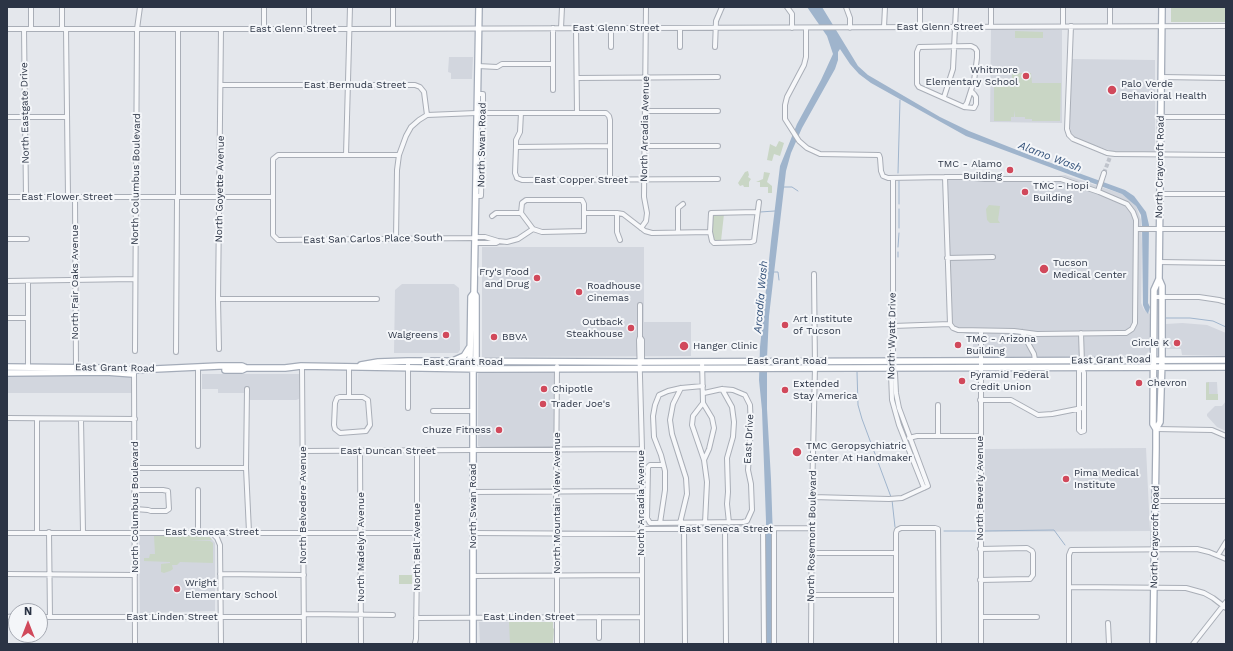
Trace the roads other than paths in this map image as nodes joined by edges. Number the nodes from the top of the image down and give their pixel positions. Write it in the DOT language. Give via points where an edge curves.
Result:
graph roads {
  1 [pos="31,7"];
  2 [pos="62,7"];
  3 [pos="140,7"];
  4 [pos="264,7"];
  5 [pos="309,7"];
  6 [pos="350,7"];
  7 [pos="394,7"];
  8 [pos="479,7"];
  9 [pos="562,7"];
  10 [pos="646,7"];
  11 [pos="722,7"];
  12 [pos="787,7"];
  13 [pos="846,7"];
  14 [pos="885,7"];
  15 [pos="920,7"];
  16 [pos="956,7"];
  17 [pos="991,7"];
  18 [pos="1063,7"];
  19 [pos="1110,7"];
  20 [pos="1162,7"];
  21 [pos="1063,26"];
  22 [pos="1071,26"];
  23 [pos="1110,26"];
  24 [pos="1162,26"];
  25 [pos="1226,26"];
  26 [pos="884,27"];
  27 [pos="920,27"];
  28 [pos="956,27"];
  29 [pos="991,27"];
  30 [pos="393,28"];
  31 [pos="479,28"];
  32 [pos="553,28"];
  33 [pos="561,28"];
  34 [pos="576,28"];
  35 [pos="611,28"];
  36 [pos="646,28"];
  37 [pos="680,28"];
  38 [pos="715,28"];
  39 [pos="792,28"];
  40 [pos="806,28"];
  41 [pos="850,28"];
  42 [pos="7,29"];
  43 [pos="24,29"];
  44 [pos="31,29"];
  45 [pos="64,29"];
  46 [pos="137,29"];
  47 [pos="178,29"];
  48 [pos="221,29"];
  49 [pos="264,29"];
  50 [pos="309,29"];
  51 [pos="349,29"];
  52 [pos="715,46"];
  53 [pos="955,46"];
  54 [pos="611,47"];
  55 [pos="680,47"];
  56 [pos="553,64"];
  57 [pos="478,66"];
  58 [pos="646,77"];
  59 [pos="718,77"];
  60 [pos="577,78"];
  61 [pos="1161,78"];
  62 [pos="1226,78"];
  63 [pos="348,84"];
  64 [pos="221,85"];
  65 [pos="553,90"];
  66 [pos="971,91"];
  67 [pos="944,97"];
  68 [pos="964,107"];
  69 [pos="646,111"];
  70 [pos="718,111"];
  71 [pos="480,113"];
  72 [pos="521,113"];
  73 [pos="577,113"];
  74 [pos="427,115"];
  75 [pos="7,117"];
  76 [pos="25,117"];
  77 [pos="67,117"];
  78 [pos="1161,117"];
  79 [pos="1226,117"];
  80 [pos="516,146"];
  81 [pos="610,146"];
  82 [pos="645,146"];
  83 [pos="718,146"];
  84 [pos="346,155"];
  85 [pos="399,155"];
  86 [pos="1160,155"];
  87 [pos="1226,155"];
  88 [pos="1104,176"];
  89 [pos="945,177"];
  90 [pos="892,178"];
  91 [pos="610,180"];
  92 [pos="645,180"];
  93 [pos="718,180"];
  94 [pos="1099,190"];
  95 [pos="1160,194"];
  96 [pos="1226,194"];
  97 [pos="26,196"];
  98 [pos="273,196"];
  99 [pos="7,197"];
  100 [pos="75,197"];
  101 [pos="136,197"];
  102 [pos="178,197"];
  103 [pos="220,197"];
  104 [pos="68,198"];
  105 [pos="759,202"];
  106 [pos="683,204"];
  107 [pos="757,212"];
  108 [pos="521,213"];
  109 [pos="585,213"];
  110 [pos="617,213"];
  111 [pos="492,216"];
  112 [pos="641,228"];
  113 [pos="533,229"];
  114 [pos="1136,229"];
  115 [pos="1160,229"];
  116 [pos="1226,229"];
  117 [pos="678,232"];
  118 [pos="710,232"];
  119 [pos="7,239"];
  120 [pos="27,239"];
  121 [pos="396,239"];
  122 [pos="475,239"];
  123 [pos="620,240"];
  124 [pos="993,257"];
  125 [pos="948,258"];
  126 [pos="1159,262"];
  127 [pos="1226,262"];
  128 [pos="815,274"];
  129 [pos="134,279"];
  130 [pos="1159,279"];
  131 [pos="75,280"];
  132 [pos="7,281"];
  133 [pos="28,281"];
  134 [pos="474,293"];
  135 [pos="1154,297"];
  136 [pos="1162,297"];
  137 [pos="218,299"];
  138 [pos="377,299"];
  139 [pos="1226,302"];
  140 [pos="640,306"];
  141 [pos="7,318"];
  142 [pos="28,318"];
  143 [pos="950,324"];
  144 [pos="893,326"];
  145 [pos="981,331"];
  146 [pos="1022,332"];
  147 [pos="1081,333"];
  148 [pos="470,346"];
  149 [pos="219,349"];
  150 [pos="134,351"];
  151 [pos="176,352"];
  152 [pos="1154,359"];
  153 [pos="1162,359"];
  154 [pos="893,360"];
  155 [pos="980,360"];
  156 [pos="1035,360"];
  157 [pos="1081,360"];
  158 [pos="1226,360"];
  159 [pos="702,361"];
  160 [pos="408,362"];
  161 [pos="447,362"];
  162 [pos="473,362"];
  163 [pos="640,362"];
  164 [pos="815,364"];
  165 [pos="557,365"];
  166 [pos="302,366"];
  167 [pos="7,367"];
  168 [pos="28,367"];
  169 [pos="76,367"];
  170 [pos="348,367"];
  171 [pos="893,367"];
  172 [pos="980,367"];
  173 [pos="1013,367"];
  174 [pos="1082,367"];
  175 [pos="1226,367"];
  176 [pos="246,368"];
  177 [pos="408,368"];
  178 [pos="702,368"];
  179 [pos="1154,368"];
  180 [pos="1162,368"];
  181 [pos="474,369"];
  182 [pos="640,369"];
  183 [pos="198,370"];
  184 [pos="7,372"];
  185 [pos="134,372"];
  186 [pos="703,386"];
  187 [pos="681,388"];
  188 [pos="247,389"];
  189 [pos="722,390"];
  190 [pos="704,393"];
  191 [pos="349,397"];
  192 [pos="980,400"];
  193 [pos="703,403"];
  194 [pos="938,406"];
  195 [pos="408,408"];
  196 [pos="1084,408"];
  197 [pos="1079,409"];
  198 [pos="433,411"];
  199 [pos="473,411"];
  200 [pos="7,418"];
  201 [pos="37,418"];
  202 [pos="81,419"];
  203 [pos="135,419"];
  204 [pos="1156,429"];
  205 [pos="938,436"];
  206 [pos="980,436"];
  207 [pos="1226,436"];
  208 [pos="910,438"];
  209 [pos="905,440"];
  210 [pos="198,446"];
  211 [pos="642,449"];
  212 [pos="473,450"];
  213 [pos="556,450"];
  214 [pos="360,451"];
  215 [pos="417,451"];
  216 [pos="303,452"];
  217 [pos="704,460"];
  218 [pos="664,465"];
  219 [pos="921,465"];
  220 [pos="916,467"];
  221 [pos="134,468"];
  222 [pos="246,468"];
  223 [pos="926,488"];
  224 [pos="135,490"];
  225 [pos="198,490"];
  226 [pos="556,491"];
  227 [pos="641,491"];
  228 [pos="473,492"];
  229 [pos="812,497"];
  230 [pos="1155,501"];
  231 [pos="1226,501"];
  232 [pos="134,509"];
  233 [pos="660,523"];
  234 [pos="680,523"];
  235 [pos="705,523"];
  236 [pos="729,523"];
  237 [pos="812,528"];
  238 [pos="684,529"];
  239 [pos="725,529"];
  240 [pos="764,529"];
  241 [pos="773,529"];
  242 [pos="37,532"];
  243 [pos="50,532"];
  244 [pos="83,532"];
  245 [pos="135,532"];
  246 [pos="198,532"];
  247 [pos="211,532"];
  248 [pos="249,532"];
  249 [pos="304,532"];
  250 [pos="361,532"];
  251 [pos="641,532"];
  252 [pos="7,533"];
  253 [pos="417,533"];
  254 [pos="473,534"];
  255 [pos="557,534"];
  256 [pos="1226,542"];
  257 [pos="980,549"];
  258 [pos="1154,549"];
  259 [pos="811,553"];
  260 [pos="896,553"];
  261 [pos="1218,555"];
  262 [pos="1226,559"];
  263 [pos="7,574"];
  264 [pos="50,574"];
  265 [pos="220,574"];
  266 [pos="135,575"];
  267 [pos="304,575"];
  268 [pos="641,575"];
  269 [pos="473,576"];
  270 [pos="557,576"];
  271 [pos="980,580"];
  272 [pos="1069,587"];
  273 [pos="1154,587"];
  274 [pos="811,594"];
  275 [pos="896,595"];
  276 [pos="1225,605"];
  277 [pos="362,614"];
  278 [pos="394,615"];
  279 [pos="304,616"];
  280 [pos="50,617"];
  281 [pos="135,617"];
  282 [pos="220,617"];
  283 [pos="473,617"];
  284 [pos="599,617"];
  285 [pos="641,617"];
  286 [pos="981,617"];
  287 [pos="1037,617"];
  288 [pos="416,618"];
  289 [pos="558,618"];
  290 [pos="1108,623"];
  291 [pos="599,638"];
  292 [pos="135,644"];
  293 [pos="221,644"];
  294 [pos="304,644"];
  295 [pos="361,644"];
  296 [pos="414,644"];
  297 [pos="473,644"];
  298 [pos="558,644"];
  299 [pos="642,644"];
  300 [pos="685,644"];
  301 [pos="726,644"];
  302 [pos="764,644"];
  303 [pos="774,644"];
  304 [pos="811,644"];
  305 [pos="896,644"];
  306 [pos="939,644"];
  307 [pos="981,644"];
  308 [pos="1069,644"];
  309 [pos="1109,644"];
  310 [pos="1153,644"];
  311 [pos="1193,644"];
  1 -- 44 [label="street"];
  2 -- 45 [label="street"];
  3 -- 46 [label="street, North Columbus Boulevard"];
  4 -- 49 [label="street"];
  5 -- 50 [label="street"];
  6 -- 51 [label="street"];
  7 -- 30 [label="street"];
  8 -- 31 [label="main road, North Swan Road"];
  9 -- 33 [label="street"];
  10 -- 36 [label="street, North Arcadia Avenue"];
  11 -- 38 [label="street"];
  12 -- 39 [label="street" via="792,14"];
  13 -- 41 [label="street"];
  14 -- 26 [label="street"];
  15 -- 27 [label="street"];
  16 -- 28 [label="street"];
  17 -- 29 [label="street"];
  18 -- 21 [label="street"];
  19 -- 23 [label="street"];
  20 -- 24 [label="main road, North Craycroft Road"];
  21 -- 22 [label="street, East Glenn Street"];
  21 -- 29 [label="street, East Glenn Street"];
  22 -- 23 [label="street, East Glenn Street"];
  22 -- 86 [label="street" via="1067,122 1069,135 1111,155"];
  23 -- 24 [label="street, East Glenn Street"];
  24 -- 25 [label="street, East Glenn Street"];
  24 -- 61 [label="main road, North Craycroft Road"];
  26 -- 27 [label="street, East Glenn Street"];
  26 -- 41 [label="street, East Glenn Street"];
  27 -- 28 [label="street, East Glenn Street"];
  28 -- 29 [label="street, East Glenn Street"];
  28 -- 53 [label="street"];
  30 -- 31 [label="street, East Glenn Street"];
  30 -- 51 [label="street, East Glenn Street"];
  31 -- 32 [label="street, East Glenn Street"];
  31 -- 57 [label="main road, North Swan Road"];
  32 -- 33 [label="street, East Glenn Street"];
  32 -- 56 [label="street"];
  33 -- 34 [label="street, East Glenn Street"];
  34 -- 35 [label="street, East Glenn Street"];
  34 -- 60 [label="street"];
  35 -- 36 [label="street, East Glenn Street"];
  35 -- 54 [label="street"];
  36 -- 37 [label="street, East Glenn Street"];
  36 -- 58 [label="street, North Arcadia Avenue"];
  37 -- 38 [label="street, East Glenn Street"];
  37 -- 55 [label="street"];
  38 -- 39 [label="street, East Glenn Street"];
  38 -- 52 [label="street"];
  39 -- 40 [label="street, East Glenn Street"];
  40 -- 41 [label="street, East Glenn Street"];
  40 -- 90 [label="street" via="804,65 785,105 785,119 792,132 798,141 820,154 878,155 883,176"];
  42 -- 43 [label="street, East Glenn Street"];
  43 -- 44 [label="street, East Glenn Street"];
  43 -- 76 [label="street, North Eastgate Drive"];
  44 -- 45 [label="street, East Glenn Street"];
  45 -- 46 [label="street, East Glenn Street"];
  45 -- 77 [label="street"];
  46 -- 47 [label="street, East Glenn Street"];
  46 -- 101 [label="street, North Columbus Boulevard"];
  47 -- 48 [label="street, East Glenn Street"];
  47 -- 102 [label="street"];
  48 -- 49 [label="street, East Glenn Street"];
  48 -- 64 [label="street, North Goyette Avenue"];
  49 -- 50 [label="street, East Glenn Street"];
  50 -- 51 [label="street, East Glenn Street"];
  51 -- 63 [label="street"];
  53 -- 66 [label="street" via="971,46 977,52"];
  53 -- 67 [label="street" via="953,70"];
  53 -- 67 [label="street" via="923,46 919,47 917,52 917,84"];
  56 -- 57 [label="street"];
  56 -- 65 [label="street"];
  57 -- 71 [label="main road, North Swan Road" via="477,94"];
  58 -- 59 [label="street"];
  58 -- 60 [label="street"];
  58 -- 69 [label="street, North Arcadia Avenue"];
  60 -- 73 [label="street"];
  61 -- 62 [label="street"];
  61 -- 78 [label="main road, North Craycroft Road"];
  63 -- 64 [label="street, East Bermuda Street"];
  63 -- 74 [label="street, East Bermuda Street" via="415,85 424,92"];
  63 -- 84 [label="street"];
  64 -- 103 [label="street, North Goyette Avenue"];
  66 -- 68 [label="street"];
  66 -- 68 [label="street" via="976,98 976,104 974,108"];
  67 -- 68 [label="street"];
  69 -- 70 [label="street"];
  69 -- 82 [label="street, North Arcadia Avenue"];
  71 -- 72 [label="street"];
  71 -- 74 [label="street"];
  71 -- 122 [label="main road, North Swan Road"];
  72 -- 73 [label="street"];
  72 -- 80 [label="street"];
  73 -- 81 [label="street" via="608,113"];
  74 -- 85 [label="street" via="411,127"];
  75 -- 76 [label="street"];
  76 -- 77 [label="street"];
  76 -- 97 [label="street, North Eastgate Drive"];
  77 -- 104 [label="street"];
  78 -- 79 [label="street"];
  78 -- 86 [label="main road, North Craycroft Road"];
  80 -- 81 [label="street"];
  80 -- 91 [label="street, East Copper Street" via="516,178"];
  81 -- 91 [label="street"];
  82 -- 83 [label="street"];
  82 -- 92 [label="street, North Arcadia Avenue"];
  84 -- 85 [label="street"];
  84 -- 98 [label="street" via="278,155 273,159"];
  85 -- 121 [label="street"];
  86 -- 87 [label="street"];
  86 -- 95 [label="main road, North Craycroft Road"];
  88 -- 94 [label="street"];
  89 -- 90 [label="street"];
  89 -- 94 [label="street" via="1061,179"];
  89 -- 125 [label="street"];
  90 -- 144 [label="street, North Wyatt Drive"];
  91 -- 92 [label="street, East Copper Street"];
  92 -- 93 [label="street, East Copper Street"];
  92 -- 112 [label="street, North Arcadia Avenue" via="644,197 647,213 646,221"];
  94 -- 114 [label="street" via="1127,204 1136,220"];
  95 -- 96 [label="street"];
  95 -- 115 [label="main road, North Craycroft Road"];
  97 -- 99 [label="street, East Flower Street"];
  97 -- 104 [label="street, East Flower Street"];
  98 -- 103 [label="street, East Flower Street"];
  98 -- 121 [label="street, East San Carlos Place South" via="273,235 278,240"];
  100 -- 101 [label="street, East Flower Street"];
  100 -- 104 [label="street, East Flower Street"];
  100 -- 131 [label="street, North Fair Oaks Avenue"];
  101 -- 102 [label="street, East Flower Street"];
  101 -- 129 [label="street, North Columbus Boulevard"];
  102 -- 103 [label="street, East Flower Street"];
  102 -- 151 [label="street"];
  103 -- 137 [label="street, North Goyette Avenue"];
  105 -- 107 [label="street"];
  106 -- 117 [label="street" via="678,208"];
  107 -- 118 [label="street" via="711,213"];
  107 -- 118 [label="street" via="754,241 714,243 710,238"];
  108 -- 109 [label="street" via="522,203 527,200 582,200"];
  108 -- 111 [label="street" via="496,213"];
  108 -- 113 [label="street"];
  109 -- 110 [label="street"];
  109 -- 113 [label="street" via="584,231 542,232"];
  110 -- 112 [label="street" via="623,214"];
  110 -- 123 [label="street" via="617,232"];
  112 -- 117 [label="street" via="652,233"];
  113 -- 122 [label="street, East San Carlos Place South" via="513,241 496,243"];
  114 -- 115 [label="street"];
  114 -- 147 [label="street" via="1135,322 1132,329 1126,333"];
  115 -- 116 [label="street"];
  115 -- 126 [label="main road, North Craycroft Road"];
  117 -- 118 [label="street"];
  119 -- 120 [label="street"];
  121 -- 122 [label="street, East San Carlos Place South"];
  122 -- 134 [label="main road, North Swan Road"];
  124 -- 125 [label="street"];
  125 -- 143 [label="street"];
  126 -- 127 [label="street"];
  126 -- 130 [label="main road, North Craycroft Road"];
  128 -- 164 [label="street, North Rosemont Boulevard"];
  129 -- 131 [label="street"];
  129 -- 150 [label="street, North Columbus Boulevard"];
  130 -- 135 [label="main road, North Craycroft Road"];
  130 -- 136 [label="main road, North Craycroft Road"];
  131 -- 133 [label="street"];
  131 -- 169 [label="street, North Fair Oaks Avenue"];
  132 -- 133 [label="street"];
  133 -- 142 [label="street"];
  134 -- 148 [label="main road, North Swan Road" via="471,298"];
  134 -- 162 [label="main road, North Swan Road" via="476,296"];
  135 -- 136 [label="street"];
  135 -- 152 [label="main road, North Craycroft Road"];
  136 -- 139 [label="street" via="1199,297"];
  136 -- 153 [label="main road, North Craycroft Road"];
  137 -- 138 [label="street"];
  137 -- 149 [label="street, North Goyette Avenue"];
  140 -- 163 [label="street, North Arcadia Avenue"];
  141 -- 142 [label="street"];
  142 -- 168 [label="street"];
  143 -- 144 [label="street"];
  143 -- 145 [label="street" via="958,330"];
  144 -- 154 [label="street, North Wyatt Drive"];
  145 -- 146 [label="street"];
  145 -- 155 [label="street, North Beverly Avenue"];
  146 -- 147 [label="street"];
  146 -- 156 [label="street"];
  147 -- 157 [label="street"];
  148 -- 161 [label="main road" via="462,357"];
  148 -- 162 [label="main road, North Swan Road"];
  152 -- 153 [label="main road, East Grant Road"];
  152 -- 157 [label="main road, East Grant Road"];
  152 -- 179 [label="main road, North Craycroft Road"];
  153 -- 158 [label="main road, East Grant Road"];
  153 -- 180 [label="main road, North Craycroft Road"];
  154 -- 155 [label="main road, East Grant Road"];
  154 -- 164 [label="main road, East Grant Road"];
  154 -- 171 [label="street, North Wyatt Drive"];
  155 -- 156 [label="main road, East Grant Road"];
  155 -- 172 [label="street, North Beverly Avenue"];
  156 -- 157 [label="main road, East Grant Road"];
  156 -- 173 [label="main road" via="1034,363"];
  157 -- 174 [label="street"];
  159 -- 163 [label="main road, East Grant Road"];
  159 -- 164 [label="main road, East Grant Road"];
  159 -- 178 [label="street"];
  160 -- 161 [label="main road, East Grant Road"];
  160 -- 170 [label="main road, East Grant Road" via="378,362"];
  160 -- 177 [label="street"];
  161 -- 162 [label="main road, East Grant Road"];
  162 -- 165 [label="main road, East Grant Road"];
  162 -- 181 [label="main road, North Swan Road"];
  163 -- 165 [label="main road, East Grant Road"];
  163 -- 182 [label="street, North Arcadia Avenue"];
  164 -- 171 [label="main road, East Grant Road"];
  164 -- 178 [label="main road, East Grant Road" via="767,368"];
  164 -- 229 [label="street, North Rosemont Boulevard"];
  165 -- 181 [label="main road, East Grant Road"];
  165 -- 182 [label="main road, East Grant Road"];
  165 -- 213 [label="street, North Mountain View Avenue"];
  166 -- 170 [label="main road, East Grant Road"];
  166 -- 176 [label="main road, East Grant Road"];
  166 -- 216 [label="street, North Belvedere Avenue"];
  167 -- 168 [label="main road, East Grant Road"];
  168 -- 169 [label="main road, East Grant Road"];
  169 -- 185 [label="main road, East Grant Road"];
  170 -- 177 [label="main road, East Grant Road"];
  170 -- 191 [label="street"];
  171 -- 172 [label="main road, East Grant Road"];
  171 -- 208 [label="street" via="897,401"];
  171 -- 209 [label="street, North Wyatt Drive" via="892,400"];
  172 -- 173 [label="main road, East Grant Road"];
  172 -- 192 [label="street, North Beverly Avenue"];
  173 -- 174 [label="main road, East Grant Road"];
  174 -- 179 [label="main road, East Grant Road"];
  174 -- 196 [label="street"];
  174 -- 197 [label="street" via="1079,371"];
  175 -- 180 [label="main road, East Grant Road"];
  176 -- 183 [label="main road, East Grant Road"];
  176 -- 185 [label="main road, East Grant Road" via="219,366"];
  177 -- 181 [label="main road, East Grant Road"];
  177 -- 195 [label="street"];
  178 -- 182 [label="main road, East Grant Road"];
  178 -- 186 [label="street"];
  179 -- 180 [label="main road, East Grant Road"];
  179 -- 204 [label="main road, North Craycroft Road" via="1153,424"];
  180 -- 204 [label="main road, North Craycroft Road" via="1160,422"];
  181 -- 199 [label="main road, North Swan Road"];
  182 -- 211 [label="street, North Arcadia Avenue"];
  183 -- 185 [label="main road, East Grant Road"];
  183 -- 210 [label="street"];
  184 -- 185 [label="main road, East Grant Road"];
  185 -- 203 [label="street, North Columbus Boulevard"];
  186 -- 187 [label="street"];
  186 -- 190 [label="street"];
  187 -- 218 [label="street" via="659,395 655,405 654,437"];
  187 -- 234 [label="street" via="673,404 670,420 686,478 687,494"];
  188 -- 222 [label="street"];
  189 -- 190 [label="street, East Drive"];
  189 -- 236 [label="street" via="732,407 734,422 727,458"];
  189 -- 236 [label="street, East Drive" via="734,390 745,395 750,405 748,470 752,510 747,521"];
  190 -- 193 [label="street"];
  191 -- 191 [label="street" via="363,397 368,400 370,425 366,431 340,433 335,429 335,400"];
  192 -- 197 [label="street" via="1011,400 1038,415"];
  192 -- 206 [label="street, North Beverly Avenue"];
  193 -- 217 [label="street" via="712,418 714,428"];
  193 -- 217 [label="street" via="693,416 692,425"];
  194 -- 205 [label="street"];
  196 -- 197 [label="street"];
  196 -- 197 [label="street" via="1082,432 1079,430"];
  198 -- 199 [label="street"];
  199 -- 212 [label="main road, North Swan Road"];
  200 -- 201 [label="street"];
  201 -- 202 [label="street"];
  201 -- 242 [label="street"];
  202 -- 203 [label="street"];
  202 -- 244 [label="street"];
  203 -- 221 [label="street, North Columbus Boulevard"];
  204 -- 207 [label="street" via="1212,430"];
  204 -- 230 [label="main road, North Craycroft Road"];
  205 -- 206 [label="street"];
  205 -- 208 [label="street"];
  206 -- 257 [label="street, North Beverly Avenue"];
  208 -- 209 [label="street"];
  208 -- 219 [label="street"];
  209 -- 220 [label="street, North Wyatt Drive"];
  211 -- 213 [label="street, East Duncan Street"];
  211 -- 227 [label="street, North Arcadia Avenue"];
  212 -- 213 [label="street, East Duncan Street"];
  212 -- 215 [label="street, East Duncan Street"];
  212 -- 228 [label="main road, North Swan Road"];
  213 -- 226 [label="street, North Mountain View Avenue"];
  214 -- 215 [label="street, East Duncan Street"];
  214 -- 216 [label="street, East Duncan Street"];
  214 -- 250 [label="street, North Madelyn Avenue"];
  215 -- 253 [label="street, North Bell Avenue"];
  216 -- 249 [label="street, North Belvedere Avenue"];
  217 -- 235 [label="street" via="707,482"];
  218 -- 233 [label="street" via="665,490"];
  218 -- 233 [label="street" via="650,465 647,470 647,518 650,523"];
  219 -- 220 [label="street"];
  219 -- 223 [label="street" via="928,484"];
  220 -- 223 [label="street, North Wyatt Drive"];
  221 -- 222 [label="street"];
  221 -- 224 [label="street, North Columbus Boulevard"];
  222 -- 248 [label="street"];
  223 -- 229 [label="street" via="902,498"];
  224 -- 232 [label="street, North Columbus Boulevard"];
  224 -- 232 [label="street" via="168,491 168,509 151,512"];
  225 -- 246 [label="street"];
  226 -- 227 [label="street"];
  226 -- 228 [label="street"];
  226 -- 255 [label="street, North Mountain View Avenue"];
  227 -- 251 [label="street, North Arcadia Avenue"];
  228 -- 254 [label="main road, North Swan Road"];
  229 -- 237 [label="street, North Rosemont Boulevard"];
  230 -- 231 [label="street"];
  230 -- 258 [label="main road, North Craycroft Road"];
  232 -- 245 [label="street, North Columbus Boulevard"];
  233 -- 234 [label="street"];
  234 -- 235 [label="street"];
  235 -- 236 [label="street"];
  237 -- 241 [label="street, East Seneca Street"];
  237 -- 259 [label="street, North Rosemont Boulevard"];
  238 -- 239 [label="street, East Seneca Street"];
  238 -- 251 [label="street, East Seneca Street"];
  238 -- 300 [label="street"];
  239 -- 240 [label="street, East Seneca Street"];
  239 -- 301 [label="street"];
  240 -- 241 [label="street, East Seneca Street"];
  240 -- 302 [label="street"];
  241 -- 303 [label="street"];
  242 -- 243 [label="street, East Seneca Street"];
  242 -- 252 [label="street, East Seneca Street"];
  243 -- 244 [label="street, East Seneca Street"];
  243 -- 264 [label="street"];
  244 -- 245 [label="street, East Seneca Street"];
  245 -- 246 [label="street, East Seneca Street"];
  245 -- 266 [label="street, North Columbus Boulevard"];
  246 -- 247 [label="street, East Seneca Street"];
  247 -- 248 [label="street, East Seneca Street"];
  247 -- 265 [label="street" via="220,545"];
  248 -- 249 [label="street, East Seneca Street"];
  249 -- 250 [label="street, East Seneca Street"];
  249 -- 267 [label="street, North Belvedere Avenue"];
  250 -- 253 [label="street, East Seneca Street"];
  250 -- 277 [label="street, North Madelyn Avenue"];
  251 -- 255 [label="street, East Seneca Street"];
  251 -- 268 [label="street, North Arcadia Avenue"];
  253 -- 288 [label="street, North Bell Avenue"];
  254 -- 255 [label="street, East Seneca Street"];
  254 -- 269 [label="main road, North Swan Road"];
  255 -- 270 [label="street, North Mountain View Avenue"];
  256 -- 261 [label="street"];
  257 -- 271 [label="street, North Beverly Avenue"];
  257 -- 271 [label="street" via="1027,548 1033,553 1034,575 1030,580"];
  258 -- 261 [label="street" via="1197,549"];
  258 -- 272 [label="street" via="1071,550"];
  258 -- 273 [label="main road, North Craycroft Road"];
  259 -- 260 [label="street"];
  259 -- 274 [label="street, North Rosemont Boulevard"];
  260 -- 275 [label="street"];
  260 -- 306 [label="street" via="897,530 938,529"];
  261 -- 262 [label="street"];
  263 -- 264 [label="street"];
  264 -- 266 [label="street"];
  264 -- 280 [label="street"];
  265 -- 267 [label="street"];
  265 -- 282 [label="street"];
  266 -- 281 [label="street, North Columbus Boulevard"];
  267 -- 279 [label="street, North Belvedere Avenue"];
  268 -- 270 [label="street"];
  268 -- 285 [label="street, North Arcadia Avenue"];
  269 -- 270 [label="street"];
  269 -- 283 [label="main road, North Swan Road"];
  270 -- 289 [label="street, North Mountain View Avenue"];
  271 -- 286 [label="street, North Beverly Avenue"];
  272 -- 273 [label="street"];
  272 -- 308 [label="street"];
  273 -- 276 [label="street" via="1192,589"];
  273 -- 310 [label="main road, North Craycroft Road"];
  274 -- 275 [label="street"];
  274 -- 304 [label="street, North Rosemont Boulevard"];
  275 -- 305 [label="street"];
  276 -- 311 [label="street"];
  277 -- 278 [label="street, East Linden Street"];
  277 -- 279 [label="street, East Linden Street"];
  277 -- 295 [label="street, North Madelyn Avenue"];
  279 -- 282 [label="street, East Linden Street"];
  279 -- 294 [label="street, North Belvedere Avenue"];
  280 -- 281 [label="street, East Linden Street"];
  281 -- 282 [label="street, East Linden Street"];
  281 -- 292 [label="street, North Columbus Boulevard"];
  282 -- 293 [label="street"];
  283 -- 288 [label="street, East Linden Street"];
  283 -- 289 [label="street, East Linden Street"];
  283 -- 297 [label="main road, North Swan Road"];
  284 -- 285 [label="street, East Linden Street"];
  284 -- 289 [label="street, East Linden Street"];
  284 -- 291 [label="street"];
  285 -- 299 [label="street, North Arcadia Avenue"];
  286 -- 287 [label="street"];
  286 -- 307 [label="street, North Beverly Avenue"];
  288 -- 296 [label="street, North Bell Avenue"];
  289 -- 298 [label="street, North Mountain View Avenue"];
  290 -- 309 [label="street"];
}
